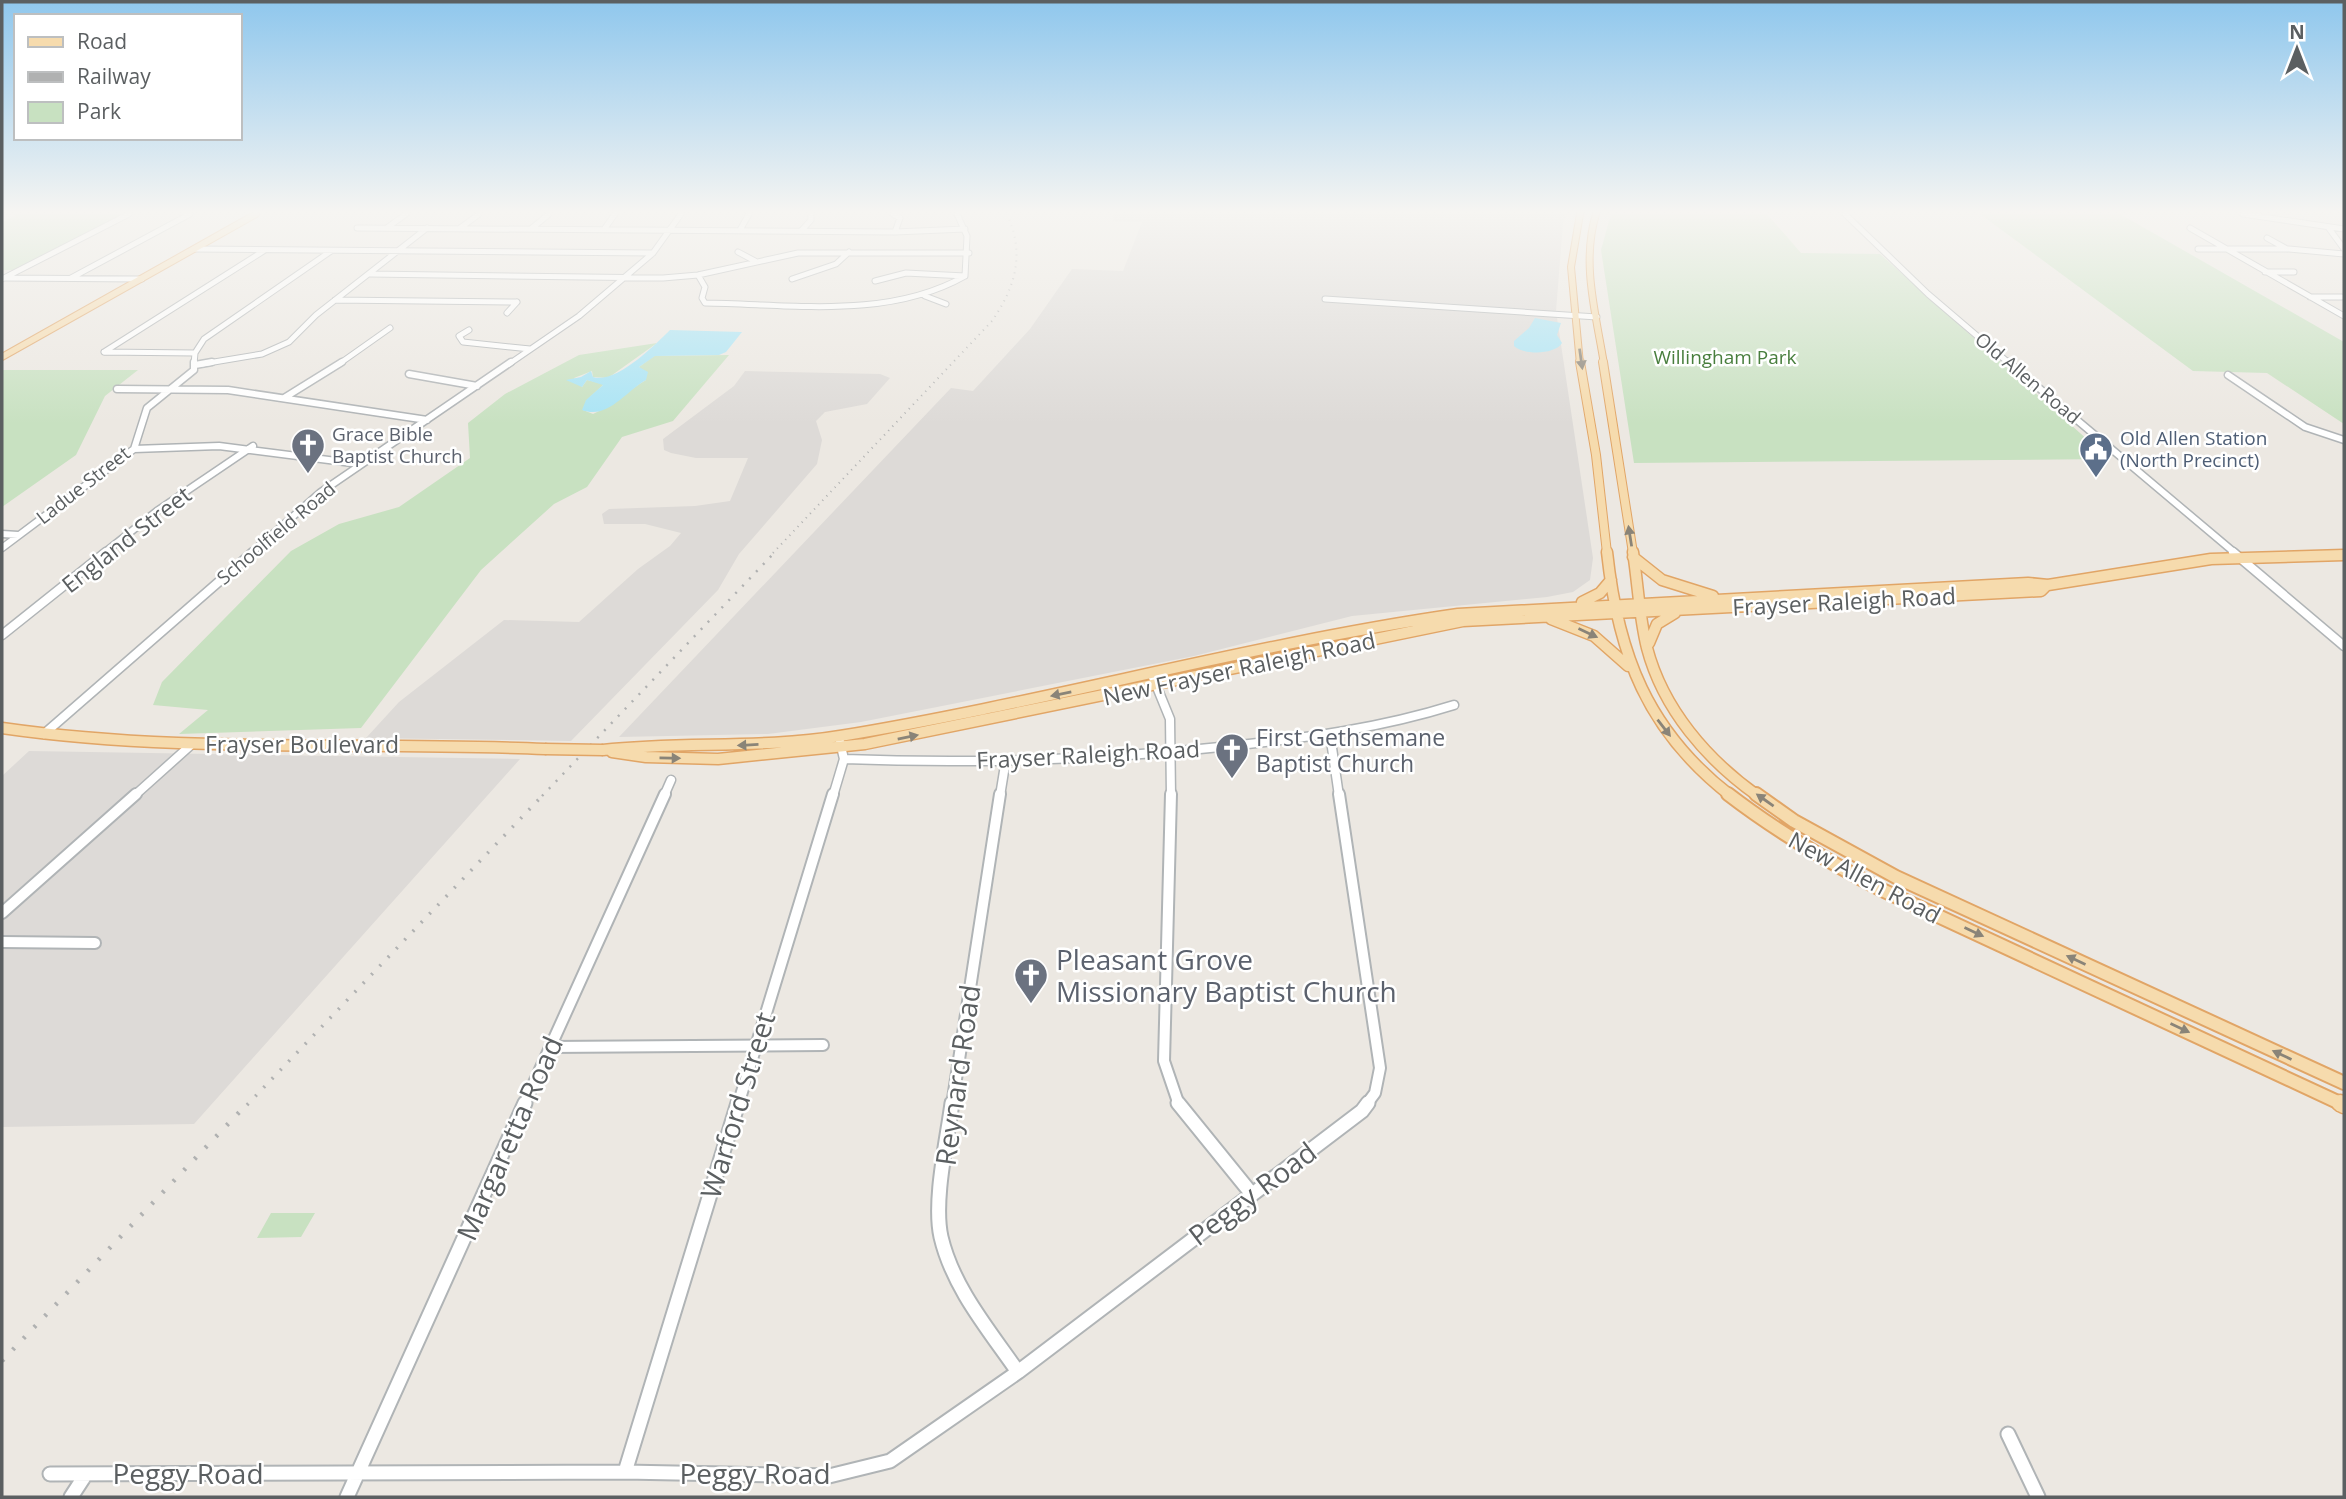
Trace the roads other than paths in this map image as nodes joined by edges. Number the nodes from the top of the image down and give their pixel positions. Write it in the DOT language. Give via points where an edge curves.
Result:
graph roads {
  1 [pos="133,284"];
  2 [pos="211,284"];
  3 [pos="282,284"];
  4 [pos="356,284"];
  5 [pos="618,284"];
  6 [pos="703,284"];
  7 [pos="949,284"];
  8 [pos="1572,284"];
  9 [pos="1592,284"];
  10 [pos="1918,284"];
  11 [pos="2285,284"];
  12 [pos="925,296"];
  13 [pos="2308,297"];
  14 [pos="2342,297"];
  15 [pos="1325,299"];
  16 [pos="335,300"];
  17 [pos="946,304"];
  18 [pos="507,313"];
  19 [pos="1575,315"];
  20 [pos="2344,316"];
  21 [pos="1597,317"];
  22 [pos="390,328"];
  23 [pos="469,330"];
  24 [pos="530,349"];
  25 [pos="195,353"];
  26 [pos="2,357"];
  27 [pos="195,365"];
  28 [pos="409,374"];
  29 [pos="2228,375"];
  30 [pos="477,386"];
  31 [pos="117,389"];
  32 [pos="169,390"];
  33 [pos="284,398"];
  34 [pos="427,419"];
  35 [pos="2344,440"];
  36 [pos="253,446"];
  37 [pos="134,449"];
  38 [pos="360,464"];
  39 [pos="2,534"];
  40 [pos="18,535"];
  41 [pos="2,548"];
  42 [pos="2344,555"];
  43 [pos="1633,556"];
  44 [pos="2240,556"];
  45 [pos="1611,580"];
  46 [pos="2048,585"];
  47 [pos="1733,599"];
  48 [pos="1573,605"];
  49 [pos="1615,608"];
  50 [pos="1639,608"];
  51 [pos="1688,610"];
  52 [pos="1535,616"];
  53 [pos="2,635"];
  54 [pos="2344,646"];
  55 [pos="1649,650"];
  56 [pos="1630,669"];
  57 [pos="1155,680"];
  58 [pos="1454,705"];
  59 [pos="2,728"];
  60 [pos="44,734"];
  61 [pos="1330,734"];
  62 [pos="192,744"];
  63 [pos="842,748"];
  64 [pos="603,750"];
  65 [pos="1172,753"];
  66 [pos="1006,759"];
  67 [pos="671,780"];
  68 [pos="2,913"];
  69 [pos="2,942"];
  70 [pos="95,943"];
  71 [pos="755,1045"];
  72 [pos="823,1045"];
  73 [pos="550,1047"];
  74 [pos="2344,1083"];
  75 [pos="2344,1105"];
  76 [pos="1251,1193"];
  77 [pos="1018,1373"];
  78 [pos="2008,1434"];
  79 [pos="359,1472"];
  80 [pos="625,1472"];
  81 [pos="50,1474"];
  82 [pos="86,1474"];
  83 [pos="71,1497"];
  84 [pos="347,1497"];
  85 [pos="2038,1497"];
  1 -- 26 [label="main road"];
  2 -- 25 [label="street" via="104,352"];
  3 -- 25 [label="street" via="215,329"];
  4 -- 16 [label="street"];
  5 -- 24 [label="street, Schoolfield Road"];
  6 -- 12 [label="street" via="705,303 876,305"];
  7 -- 12 [label="street"];
  8 -- 19 [label="main road, New Allen Road"];
  9 -- 21 [label="main road, New Allen Road"];
  10 -- 44 [label="street, Old Allen Road"];
  11 -- 13 [label="street"];
  12 -- 17 [label="street"];
  13 -- 14 [label="street"];
  13 -- 20 [label="street"];
  15 -- 19 [label="street"];
  16 -- 18 [label="street" via="517,302"];
  16 -- 27 [label="street" via="275,352"];
  19 -- 21 [label="street"];
  19 -- 45 [label="main road, New Allen Road, one-way"];
  43 -- 21 [label="main road, New Allen Road, one-way"];
  22 -- 33 [label="street"];
  23 -- 24 [label="street" via="459,335 464,342"];
  24 -- 30 [label="street, Schoolfield Road"];
  25 -- 27 [label="street"];
  27 -- 32 [label="street, Ladue Street"];
  28 -- 30 [label="street"];
  29 -- 35 [label="street" via="2305,427"];
  30 -- 34 [label="street, Schoolfield Road"];
  31 -- 32 [label="street"];
  32 -- 33 [label="street" via="228,390"];
  32 -- 37 [label="street, Ladue Street" via="147,408"];
  33 -- 34 [label="street"];
  34 -- 38 [label="street, Schoolfield Road"];
  36 -- 37 [label="street"];
  36 -- 38 [label="street"];
  36 -- 53 [label="street, England Street" via="157,511"];
  37 -- 40 [label="street, Ladue Street"];
  38 -- 60 [label="street, Schoolfield Road" via="321,492"];
  39 -- 40 [label="street"];
  40 -- 41 [label="street, Ladue Street"];
  42 -- 44 [label="main road, Frayser Raleigh Road"];
  43 -- 47 [label="main road" via="1649,572 1677,587"];
  43 -- 50 [label="main road, New Allen Road"];
  44 -- 46 [label="main road, Frayser Raleigh Road"];
  44 -- 54 [label="street, Old Allen Road"];
  45 -- 48 [label="main road" via="1594,598"];
  45 -- 49 [label="main road, New Allen Road"];
  46 -- 47 [label="main road, Frayser Raleigh Road"];
  46 -- 51 [label="main road, Frayser Raleigh Road" via="2040,591"];
  47 -- 50 [label="main road, Frayser Raleigh Road"];
  48 -- 49 [label="main road, New Frayser Raleigh Road"];
  48 -- 57 [label="main road, New Frayser Raleigh Road" via="1420,619"];
  49 -- 50 [label="main road, New Frayser Raleigh Road"];
  49 -- 52 [label="main road, New Frayser Raleigh Road"];
  49 -- 56 [label="main road, New Allen Road"];
  50 -- 51 [label="main road, Frayser Raleigh Road"];
  50 -- 55 [label="main road, New Allen Road"];
  51 -- 55 [label="main road" via="1656,623"];
  52 -- 56 [label="main road, one-way" via="1592,633 1607,642"];
  52 -- 57 [label="main road, New Frayser Raleigh Road" via="1427,627"];
  74 -- 55 [label="main road, New Allen Road, one-way" via="1948,901 1821,836 1761,798 1692,735 1655,675"];
  56 -- 75 [label="main road, New Allen Road, one-way" via="1658,722 1680,749 1788,838 1930,912"];
  57 -- 63 [label="main road, New Frayser Raleigh Road"];
  57 -- 65 [label="street" via="1170,719"];
  58 -- 61 [label="street, Frayser Raleigh Road" via="1417,718"];
  59 -- 60 [label="main road, Frayser Boulevard"];
  60 -- 62 [label="main road, Frayser Boulevard"];
  61 -- 65 [label="street, Frayser Raleigh Road"];
  61 -- 76 [label="street, Peggy Road" via="1380,1068 1375,1093 1362,1111"];
  62 -- 64 [label="main road, Frayser Boulevard, bridge"];
  62 -- 68 [label="street"];
  63 -- 64 [label="main road, Frayser Raleigh Road" via="681,758 638,758"];
  63 -- 66 [label="street, Frayser Raleigh Road" via="894,762"];
  63 -- 71 [label="street, Warford Street"];
  65 -- 66 [label="street, Frayser Raleigh Road"];
  65 -- 76 [label="street" via="1164,1061 1179,1105"];
  66 -- 77 [label="street, Reynard Road" via="941,1183 942,1236 960,1287"];
  67 -- 73 [label="street, Margaretta Road"];
  69 -- 70 [label="street"];
  71 -- 72 [label="street"];
  71 -- 73 [label="street"];
  71 -- 80 [label="street, Warford Street"];
  73 -- 79 [label="street, Margaretta Road"];
  76 -- 77 [label="street, Peggy Road"];
  77 -- 80 [label="street, Peggy Road" via="890,1461 829,1476"];
  78 -- 85 [label="street"];
  79 -- 80 [label="street, Peggy Road"];
  79 -- 82 [label="street, Peggy Road"];
  79 -- 84 [label="street, Margaretta Road"];
  81 -- 82 [label="street, Peggy Road"];
  82 -- 83 [label="street"];
}
